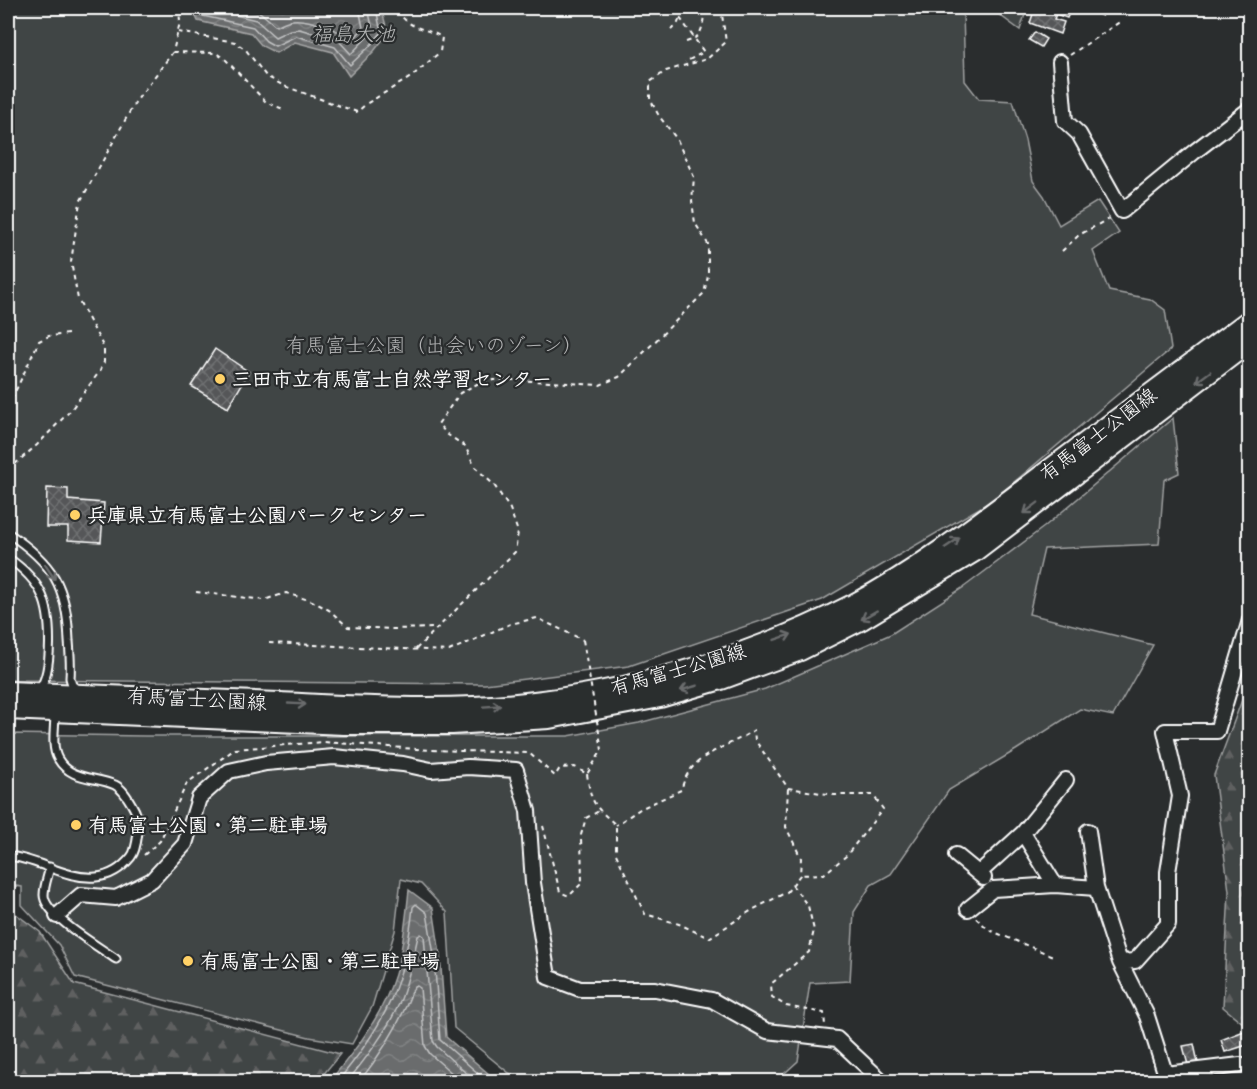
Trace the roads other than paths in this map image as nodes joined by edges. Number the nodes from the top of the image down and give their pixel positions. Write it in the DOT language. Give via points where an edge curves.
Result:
graph roads {
  1 [pos="1060,62"];
  2 [pos="1250,109"];
  3 [pos="1250,320"];
  4 [pos="1250,341"];
  5 [pos="8,533"];
  6 [pos="8,558"];
  7 [pos="1250,620"];
  8 [pos="8,692"];
  9 [pos="38,693"];
  10 [pos="82,694"];
  11 [pos="8,709"];
  12 [pos="55,711"];
  13 [pos="1066,780"];
  14 [pos="1088,831"];
  15 [pos="1023,833"];
  16 [pos="956,855"];
  17 [pos="8,856"];
  18 [pos="50,867"];
  19 [pos="979,873"];
  20 [pos="1055,885"];
  21 [pos="1096,888"];
  22 [pos="993,889"];
  23 [pos="968,909"];
  24 [pos="57,916"];
  25 [pos="116,959"];
  26 [pos="1120,962"];
  27 [pos="1240,1065"];
  28 [pos="1167,1078"];
  29 [pos="883,1082"];
  1 -- 2 [label="street" via="1065,121 1079,134 1122,211"];
  10 -- 3 [label="main road, 有馬富士公園線, one-way" via="405,709 492,706 601,691 713,662 793,634 906,574"];
  4 -- 12 [label="main road, 有馬富士公園線, one-way" via="973,552 800,650 721,679 660,697 549,718 452,724 344,724"];
  5 -- 10 [label="lane, one-way" via="39,557 59,586 68,617 70,678"];
  6 -- 9 [label="lane" via="32,580 42,596 47,616 47,670"];
  7 -- 26 [label="street" via="1217,731 1165,731 1180,796 1168,872 1168,924 1135,961"];
  8 -- 9 [label="main road, 有馬富士公園線"];
  9 -- 10 [label="main road, 有馬富士公園線"];
  11 -- 12 [label="main road, 有馬富士公園線"];
  12 -- 18 [label="lane" via="57,758 69,771 116,785 127,796 139,825 133,855 113,873 80,876"];
  13 -- 15 [label="street"];
  14 -- 21 [label="street"];
  15 -- 19 [label="street"];
  15 -- 20 [label="street"];
  16 -- 19 [label="street"];
  17 -- 18 [label="lane"];
  18 -- 24 [label="lane" via="44,895 47,906"];
  19 -- 22 [label="street"];
  20 -- 21 [label="street"];
  20 -- 22 [label="street"];
  21 -- 26 [label="street"];
  22 -- 23 [label="street"];
  24 -- 25 [label="lane"];
  24 -- 29 [label="street" via="81,896 116,898 152,880 185,844 199,798 230,771 266,763 334,757 431,770 516,770 528,812 533,883 548,977 580,989 655,989 712,1000 767,1031 837,1039"];
  26 -- 28 [label="street" via="1147,1016"];
  27 -- 28 [label="street"];
}
